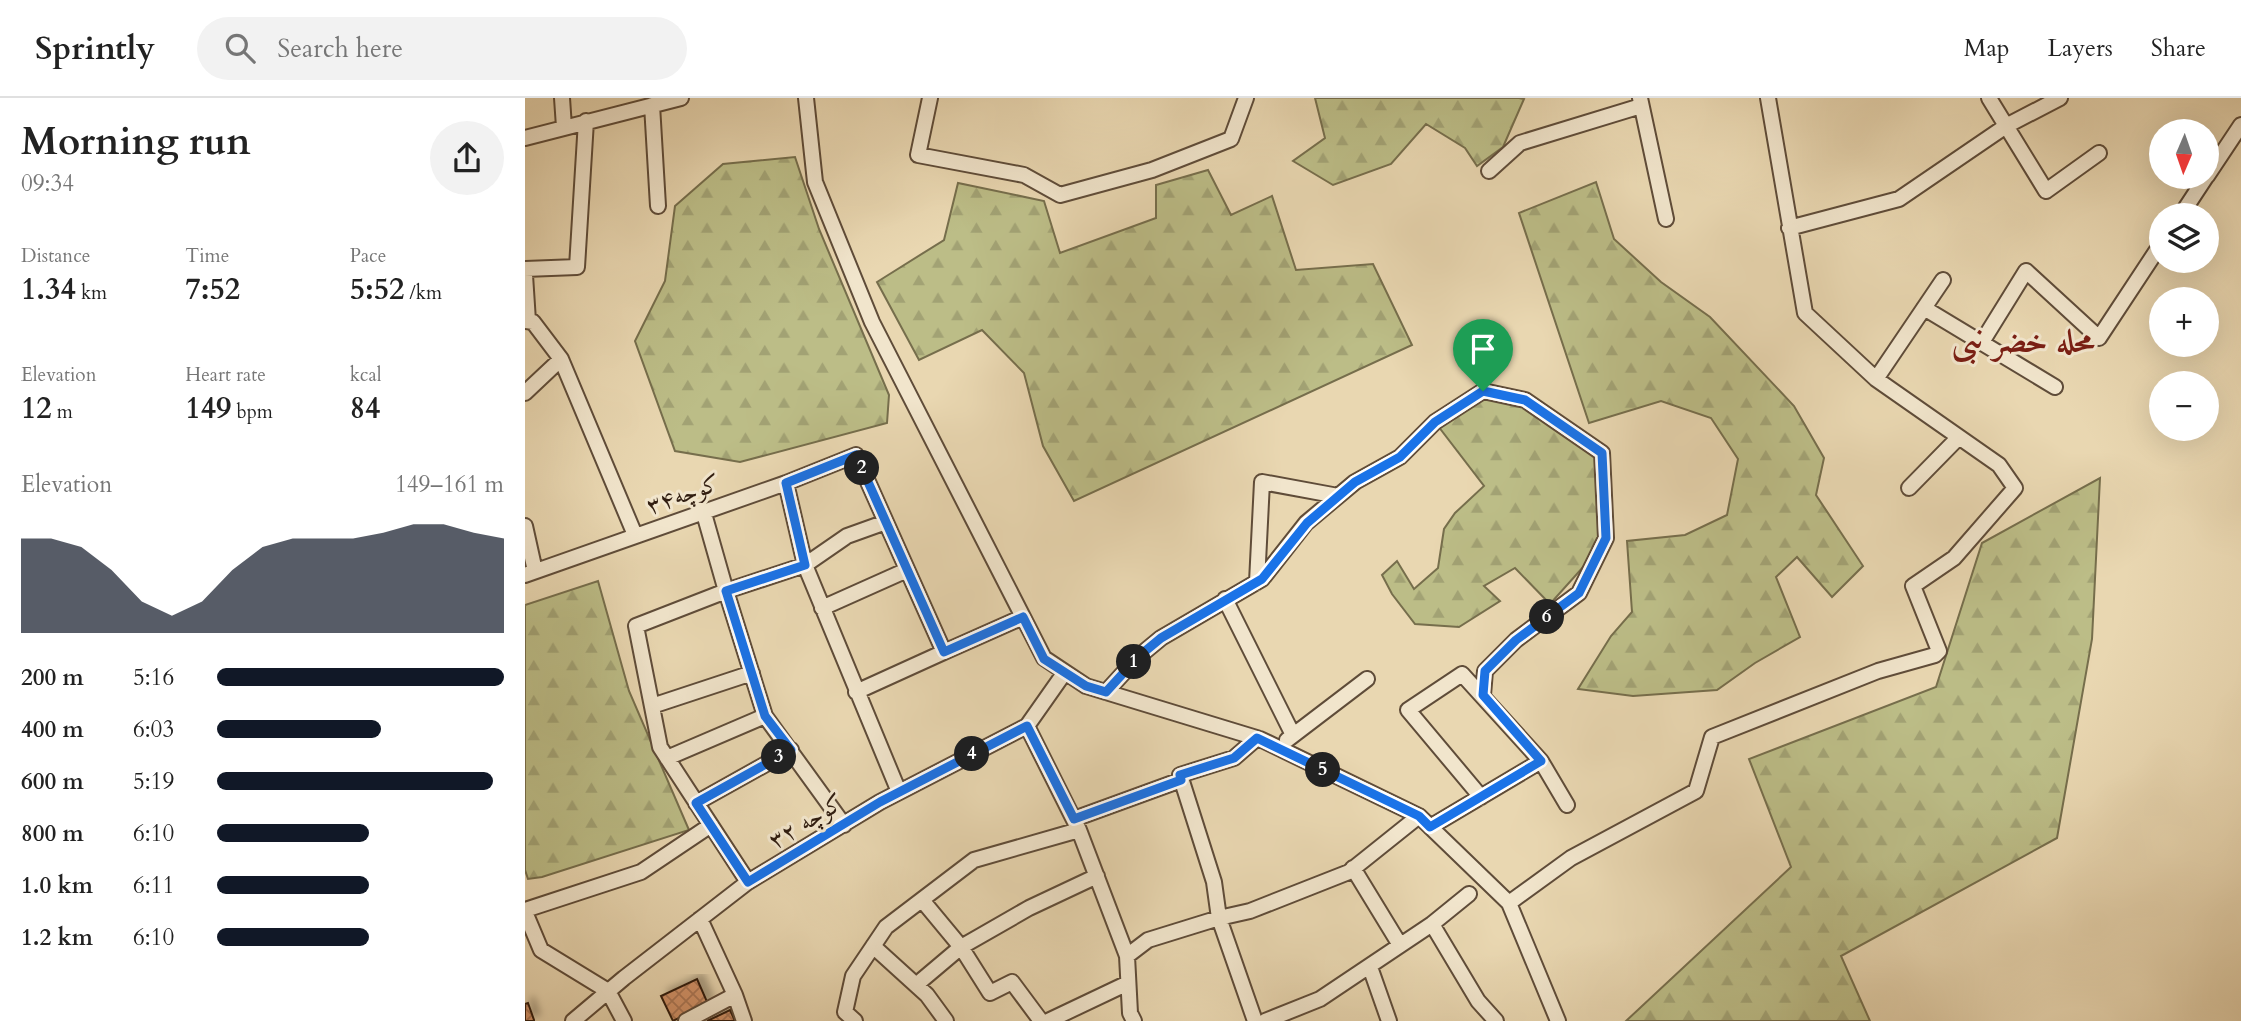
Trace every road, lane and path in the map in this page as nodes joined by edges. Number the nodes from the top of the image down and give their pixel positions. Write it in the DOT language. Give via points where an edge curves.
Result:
graph roads {
  1 [pos="562,98"];
  2 [pos="681,98"];
  3 [pos="806,98"];
  4 [pos="930,98"];
  5 [pos="1246,98"];
  6 [pos="1768,98"];
  7 [pos="1989,98"];
  8 [pos="2060,98"];
  9 [pos="1641,102"];
  10 [pos="652,105"];
  11 [pos="586,121"];
  12 [pos="2241,125"];
  13 [pos="2006,126"];
  14 [pos="564,127"];
  15 [pos="525,138"];
  16 [pos="2099,153"];
  17 [pos="2219,157"];
  18 [pos="1489,171"];
  19 [pos="657,206"];
  20 [pos="1666,219"];
  21 [pos="1789,228"];
  22 [pos="2149,262"];
  23 [pos="525,269"];
  24 [pos="525,275"];
  25 [pos="1943,281"];
  26 [pos="1924,307"];
  27 [pos="527,321"];
  28 [pos="1982,342"];
  29 [pos="561,359"];
  30 [pos="1876,379"];
  31 [pos="2055,387"];
  32 [pos="525,393"];
  33 [pos="1959,437"];
  34 [pos="786,483"];
  35 [pos="1909,488"];
  36 [pos="1338,496"];
  37 [pos="703,510"];
  38 [pos="886,522"];
  39 [pos="525,526"];
  40 [pos="635,535"];
  41 [pos="805,565"];
  42 [pos="908,570"];
  43 [pos="530,573"];
  44 [pos="1257,582"];
  45 [pos="726,591"];
  46 [pos="1225,599"];
  47 [pos="823,608"];
  48 [pos="1023,617"];
  49 [pos="944,652"];
  50 [pos="1065,672"];
  51 [pos="751,673"];
  52 [pos="1367,679"];
  53 [pos="856,692"];
  54 [pos="1106,692"];
  55 [pos="1483,695"];
  56 [pos="652,706"];
  57 [pos="765,716"];
  58 [pos="1027,726"];
  59 [pos="1293,736"];
  60 [pos="1257,738"];
  61 [pos="1277,747"];
  62 [pos="791,750"];
  63 [pos="667,758"];
  64 [pos="1541,761"];
  65 [pos="1181,780"];
  66 [pos="899,792"];
  67 [pos="1481,797"];
  68 [pos="696,803"];
  69 [pos="1567,805"];
  70 [pos="1419,816"];
  71 [pos="711,825"];
  72 [pos="844,825"];
  73 [pos="1076,825"];
  74 [pos="1430,827"];
  75 [pos="1353,868"];
  76 [pos="1097,876"];
  77 [pos="748,882"];
  78 [pos="1469,894"];
  79 [pos="922,900"];
  80 [pos="1509,903"];
  81 [pos="525,911"];
  82 [pos="1219,918"];
  83 [pos="700,919"];
  84 [pos="1433,924"];
  85 [pos="873,946"];
  86 [pos="1401,946"];
  87 [pos="961,947"];
  88 [pos="1127,956"];
  89 [pos="1370,967"];
  90 [pos="1129,984"];
  91 [pos="916,985"];
  92 [pos="608,991"];
  93 [pos="735,995"];
  94 [pos="1556,1020"];
  95 [pos="573,1021"];
  96 [pos="624,1021"];
  97 [pos="686,1021"];
  98 [pos="744,1021"];
  99 [pos="855,1021"];
  100 [pos="946,1021"];
  101 [pos="1041,1021"];
  102 [pos="1048,1021"];
  103 [pos="1134,1021"];
  104 [pos="1255,1021"];
  105 [pos="1265,1021"];
  106 [pos="1389,1021"];
  107 [pos="1496,1021"];
  1 -- 14 [label="street"];
  2 -- 10 [label="street"];
  3 -- 48 [label="street" via="815,182 872,323"];
  4 -- 5 [label="street" via="918,155 1024,175 1060,195 1152,170 1231,139"];
  6 -- 21 [label="street"];
  7 -- 13 [label="street"];
  8 -- 13 [label="street"];
  9 -- 18 [label="street" via="1520,143"];
  9 -- 20 [label="street"];
  10 -- 11 [label="street"];
  10 -- 19 [label="street"];
  11 -- 14 [label="street"];
  11 -- 23 [label="street" via="577,267"];
  12 -- 17 [label="street"];
  13 -- 16 [label="street" via="2046,191"];
  13 -- 21 [label="street" via="1899,199"];
  14 -- 15 [label="street"];
  21 -- 30 [label="street" via="1805,313"];
  22 -- 28 [label="street" via="2099,338 2026,271"];
  24 -- 27 [label="street"];
  25 -- 26 [label="street"];
  26 -- 28 [label="street"];
  26 -- 30 [label="street"];
  27 -- 29 [label="street" via="533,322"];
  28 -- 31 [label="street"];
  29 -- 32 [label="street"];
  29 -- 40 [label="street"];
  30 -- 33 [label="street"];
  33 -- 35 [label="street"];
  33 -- 80 [label="street" via="1999,465 2015,488 1954,558 1913,586 1939,651 1712,737 1696,791 1571,858"];
  34 -- 37 [label="street, کوچه۳۴"];
  34 -- 38 [label="street, کوچه۳۴" via="856,455"];
  34 -- 41 [label="street"];
  36 -- 44 [label="street" via="1307,523"];
  36 -- 44 [label="street" via="1262,482"];
  36 -- 55 [label="street" via="1400,457 1435,422 1483,391 1525,400 1602,453 1606,538 1579,593 1516,640 1485,671"];
  37 -- 40 [label="street, کوچه۳۴"];
  37 -- 45 [label="street"];
  38 -- 41 [label="street" via="847,536"];
  38 -- 42 [label="street"];
  39 -- 43 [label="street"];
  40 -- 43 [label="street, کوچه۳۴"];
  41 -- 45 [label="street"];
  41 -- 47 [label="street"];
  42 -- 47 [label="street"];
  42 -- 49 [label="street"];
  44 -- 46 [label="street"];
  45 -- 51 [label="street"];
  45 -- 56 [label="street" via="636,626"];
  46 -- 54 [label="street" via="1161,638"];
  46 -- 59 [label="street"];
  47 -- 53 [label="street"];
  48 -- 49 [label="street"];
  48 -- 50 [label="street" via="1044,659"];
  49 -- 53 [label="street"];
  50 -- 54 [label="street"];
  50 -- 58 [label="street, کوچه ۳۲"];
  51 -- 56 [label="street"];
  51 -- 57 [label="street"];
  52 -- 59 [label="street"];
  53 -- 66 [label="street"];
  54 -- 60 [label="street"];
  55 -- 64 [label="street"];
  55 -- 67 [label="street" via="1462,674 1408,710"];
  56 -- 63 [label="street" via="660,747"];
  57 -- 62 [label="street"];
  57 -- 63 [label="street"];
  58 -- 66 [label="street, کوچه ۳۲"];
  58 -- 73 [label="street"];
  59 -- 61 [label="street"];
  60 -- 61 [label="street"];
  60 -- 65 [label="street" via="1234,758 1180,775"];
  61 -- 70 [label="street"];
  62 -- 68 [label="street"];
  62 -- 72 [label="street"];
  63 -- 68 [label="street"];
  64 -- 67 [label="street"];
  64 -- 69 [label="street"];
  65 -- 73 [label="street"];
  65 -- 82 [label="street" via="1214,882"];
  66 -- 72 [label="street, کوچه ۳۲"];
  67 -- 74 [label="street"];
  68 -- 71 [label="street"];
  70 -- 74 [label="street"];
  70 -- 75 [label="street"];
  71 -- 77 [label="street"];
  71 -- 81 [label="street" via="641,872"];
  72 -- 77 [label="street, کوچه ۳۲"];
  73 -- 76 [label="street"];
  73 -- 79 [label="street" via="974,860"];
  74 -- 80 [label="street"];
  75 -- 82 [label="street" via="1250,911"];
  75 -- 86 [label="street"];
  76 -- 87 [label="street"];
  76 -- 88 [label="street"];
  77 -- 83 [label="street, کوچه ۳۲"];
  78 -- 84 [label="street"];
  79 -- 85 [label="street" via="886,928"];
  79 -- 87 [label="street"];
  80 -- 94 [label="street"];
  81 -- 92 [label="street" via="541,950"];
  82 -- 88 [label="street" via="1148,940"];
  82 -- 104 [label="street"];
  83 -- 92 [label="street, کوچه ۳۲"];
  83 -- 93 [label="street"];
  84 -- 86 [label="street"];
  84 -- 107 [label="street" via="1478,1001"];
  85 -- 91 [label="street"];
  85 -- 99 [label="street" via="853,976 847,1000 845,1012"];
  86 -- 89 [label="street"];
  87 -- 91 [label="street"];
  87 -- 101 [label="street" via="990,993 1012,982"];
  88 -- 90 [label="street"];
  89 -- 105 [label="street" via="1320,999"];
  89 -- 106 [label="street"];
  90 -- 102 [label="street"];
  90 -- 103 [label="street"];
  91 -- 100 [label="street"];
  92 -- 95 [label="street, کوچه ۳۲"];
  92 -- 96 [label="street"];
  93 -- 97 [label="street"];
  93 -- 98 [label="street"];
}
